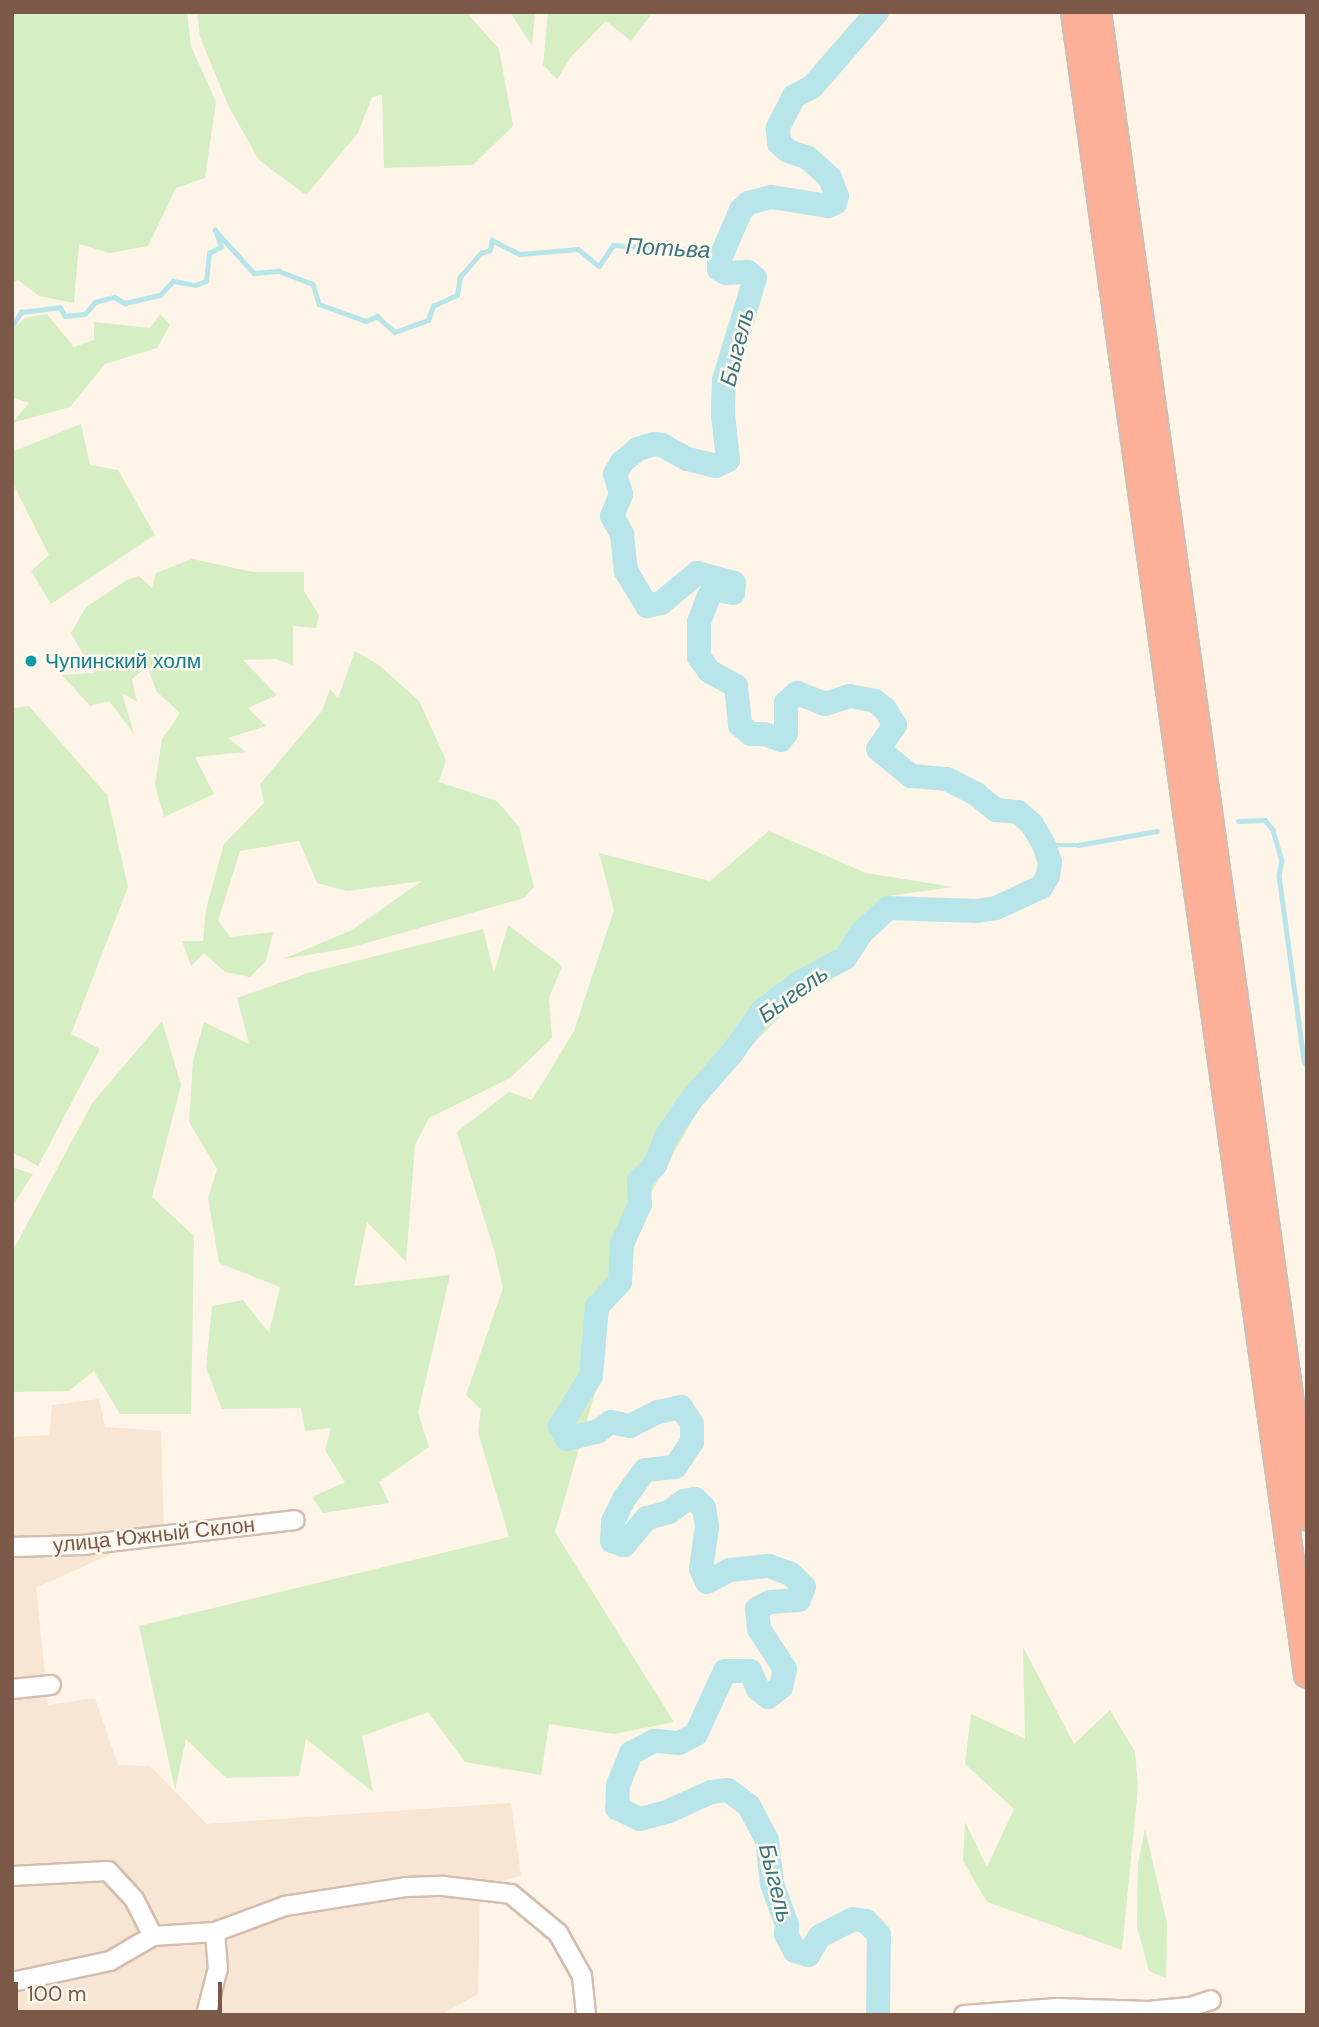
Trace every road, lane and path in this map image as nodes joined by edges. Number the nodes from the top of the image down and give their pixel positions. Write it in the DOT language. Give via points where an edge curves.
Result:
graph roads {
  1 [pos="1074,12"];
  2 [pos="1098,12"];
  3 [pos="1109,12"];
  4 [pos="1109,88"];
  5 [pos="1307,1518"];
  6 [pos="295,1520"];
  7 [pos="12,1547"];
  8 [pos="1307,1675"];
  9 [pos="51,1685"];
  10 [pos="12,1689"];
  11 [pos="12,1876"];
  12 [pos="215,1932"];
  13 [pos="153,1936"];
  14 [pos="12,1982"];
  15 [pos="1211,2000"];
  16 [pos="206,2015"];
  17 [pos="586,2015"];
  18 [pos="964,2015"];
  1 -- 8 [label="highway"];
  2 -- 4 [label="highway"];
  3 -- 4 [label="street"];
  4 -- 5 [label="highway"];
  6 -- 7 [label="street, улица Южный Склон" via="83,1545"];
  9 -- 10 [label="street"];
  11 -- 13 [label="street" via="108,1871 134,1899"];
  12 -- 13 [label="street"];
  12 -- 16 [label="street" via="218,1968"];
  12 -- 17 [label="street" via="285,1906 406,1887 511,1894 558,1933 582,1976"];
  13 -- 14 [label="street" via="110,1961"];
  15 -- 18 [label="street" via="1148,2011 1057,2008"];
}
